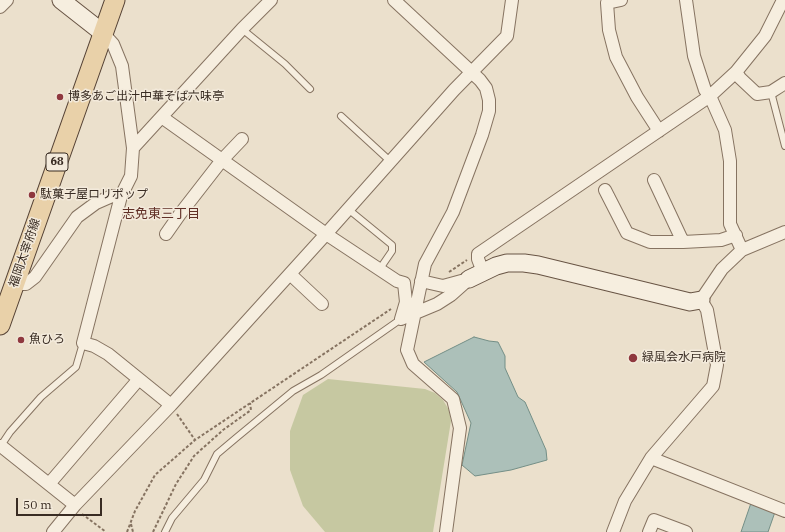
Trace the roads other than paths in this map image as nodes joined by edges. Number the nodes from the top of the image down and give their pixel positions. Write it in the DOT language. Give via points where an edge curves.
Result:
graph roads {
  1 [pos="7,0"];
  2 [pos="61,0"];
  3 [pos="115,0"];
  4 [pos="271,0"];
  5 [pos="394,0"];
  6 [pos="512,0"];
  7 [pos="621,0"];
  8 [pos="686,0"];
  9 [pos="783,0"];
  10 [pos="607,1"];
  11 [pos="0,7"];
  12 [pos="242,29"];
  13 [pos="102,33"];
  14 [pos="471,71"];
  15 [pos="736,72"];
  16 [pos="785,83"];
  17 [pos="310,89"];
  18 [pos="771,92"];
  19 [pos="710,96"];
  20 [pos="341,116"];
  21 [pos="163,118"];
  22 [pos="660,131"];
  23 [pos="242,139"];
  24 [pos="785,146"];
  25 [pos="133,148"];
  26 [pos="222,160"];
  27 [pos="390,161"];
  28 [pos="654,180"];
  29 [pos="606,190"];
  30 [pos="121,196"];
  31 [pos="348,209"];
  32 [pos="785,232"];
  33 [pos="166,234"];
  34 [pos="326,234"];
  35 [pos="736,235"];
  36 [pos="683,242"];
  37 [pos="742,250"];
  38 [pos="379,270"];
  39 [pos="290,274"];
  40 [pos="476,275"];
  41 [pos="427,283"];
  42 [pos="14,284"];
  43 [pos="701,300"];
  44 [pos="322,304"];
  45 [pos="414,314"];
  46 [pos="2,317"];
  47 [pos="402,319"];
  48 [pos="83,343"];
  49 [pos="139,379"];
  50 [pos="171,405"];
  51 [pos="1,447"];
  52 [pos="651,458"];
  53 [pos="49,484"];
  54 [pos="74,506"];
  55 [pos="785,511"];
  56 [pos="53,532"];
  57 [pos="165,532"];
  58 [pos="446,532"];
  59 [pos="613,532"];
  60 [pos="649,532"];
  61 [pos="686,532"];
  1 -- 11 [label="street"];
  2 -- 13 [label="street"];
  3 -- 13 [label="main road, 福岡太宰府線 / 68"];
  4 -- 12 [label="street"];
  5 -- 14 [label="street"];
  6 -- 14 [label="street" via="507,36"];
  7 -- 10 [label="street"];
  8 -- 19 [label="street" via="694,56 705,90"];
  9 -- 15 [label="street" via="765,36"];
  10 -- 22 [label="street" via="609,30 616,57 637,98"];
  12 -- 17 [label="lane" via="285,64"];
  12 -- 21 [label="street"];
  13 -- 25 [label="street" via="113,44 122,66"];
  13 -- 42 [label="main road, 福岡太宰府線 / 68"];
  14 -- 27 [label="street"];
  14 -- 41 [label="street" via="486,88 489,111 453,212 425,264"];
  15 -- 18 [label="street" via="757,94"];
  15 -- 19 [label="street"];
  16 -- 18 [label="street"];
  18 -- 24 [label="lane"];
  19 -- 22 [label="street"];
  19 -- 35 [label="street" via="725,130 730,161 730,224"];
  20 -- 27 [label="lane"];
  21 -- 25 [label="street"];
  21 -- 26 [label="street"];
  22 -- 40 [label="street" via="478,254"];
  23 -- 26 [label="street"];
  25 -- 30 [label="street" via="131,176"];
  26 -- 33 [label="street"];
  26 -- 34 [label="street"];
  27 -- 31 [label="street"];
  28 -- 36 [label="street"];
  29 -- 36 [label="street" via="627,233 650,242"];
  30 -- 42 [label="street" via="112,196 77,217 35,277 26,284"];
  30 -- 48 [label="street"];
  31 -- 34 [label="street"];
  31 -- 38 [label="lane" via="392,245 392,251"];
  32 -- 37 [label="street"];
  34 -- 38 [label="street"];
  34 -- 39 [label="street"];
  35 -- 36 [label="street" via="721,240"];
  35 -- 37 [label="street"];
  37 -- 43 [label="street" via="722,269"];
  38 -- 47 [label="street" via="404,283 406,302"];
  39 -- 44 [label="street"];
  39 -- 50 [label="street"];
  40 -- 41 [label="street" via="444,286"];
  40 -- 43 [label="street" via="507,263 531,264 690,302"];
  40 -- 45 [label="street" via="437,304"];
  41 -- 45 [label="street"];
  42 -- 46 [label="main road, 福岡太宰府線 / 68"];
  43 -- 52 [label="street" via="707,310 717,365 713,386"];
  45 -- 47 [label="street"];
  45 -- 58 [label="street" via="407,350 413,364 453,399 460,428"];
  47 -- 57 [label="lane" via="321,376 293,391 217,454 204,480 172,518"];
  48 -- 49 [label="street" via="108,354"];
  48 -- 51 [label="lane" via="76,367 41,397 10,432"];
  49 -- 50 [label="street"];
  49 -- 53 [label="street"];
  50 -- 54 [label="street"];
  51 -- 53 [label="street"];
  52 -- 55 [label="street"];
  52 -- 59 [label="street" via="625,500"];
  53 -- 54 [label="street"];
  54 -- 56 [label="street"];
  60 -- 61 [label="street" via="654,520"];
}
